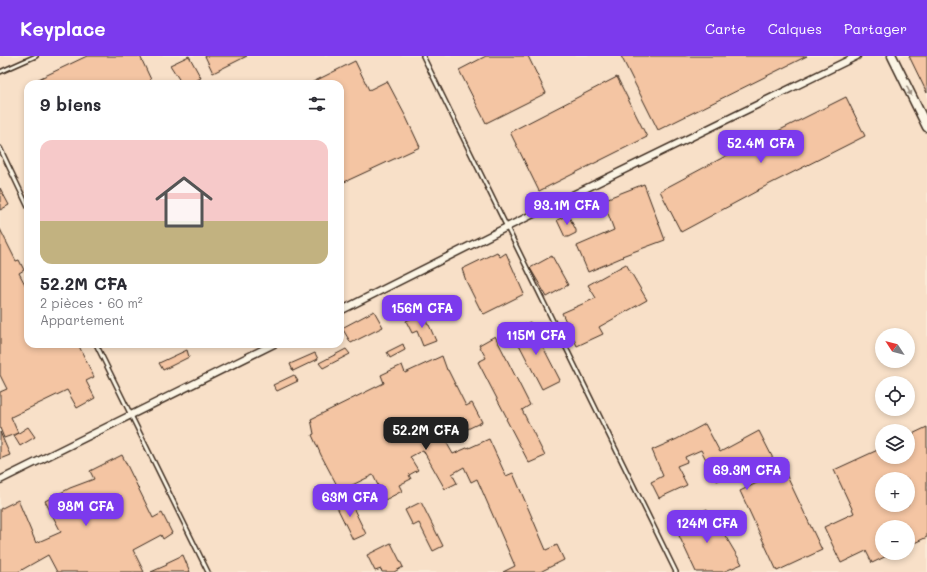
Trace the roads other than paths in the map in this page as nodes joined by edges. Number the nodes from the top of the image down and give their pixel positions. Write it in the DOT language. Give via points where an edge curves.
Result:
graph roads {
  1 [pos="36,56"];
  2 [pos="423,56"];
  3 [pos="857,56"];
  4 [pos="892,56"];
  5 [pos="0,72"];
  6 [pos="927,127"];
  7 [pos="0,148"];
  8 [pos="24,199"];
  9 [pos="507,228"];
  10 [pos="344,309"];
  11 [pos="98,348"];
  12 [pos="266,348"];
  13 [pos="131,416"];
  14 [pos="0,480"];
  15 [pos="208,572"];
  16 [pos="676,572"];
  1 -- 5 [label="lane"];
  2 -- 9 [label="lane"];
  3 -- 9 [label="street"];
  4 -- 6 [label="street, one-way"];
  7 -- 8 [label="lane"];
  9 -- 10 [label="street"];
  9 -- 16 [label="lane"];
  11 -- 13 [label="lane"];
  12 -- 13 [label="street"];
  13 -- 14 [label="street"];
  13 -- 15 [label="lane"];
}
